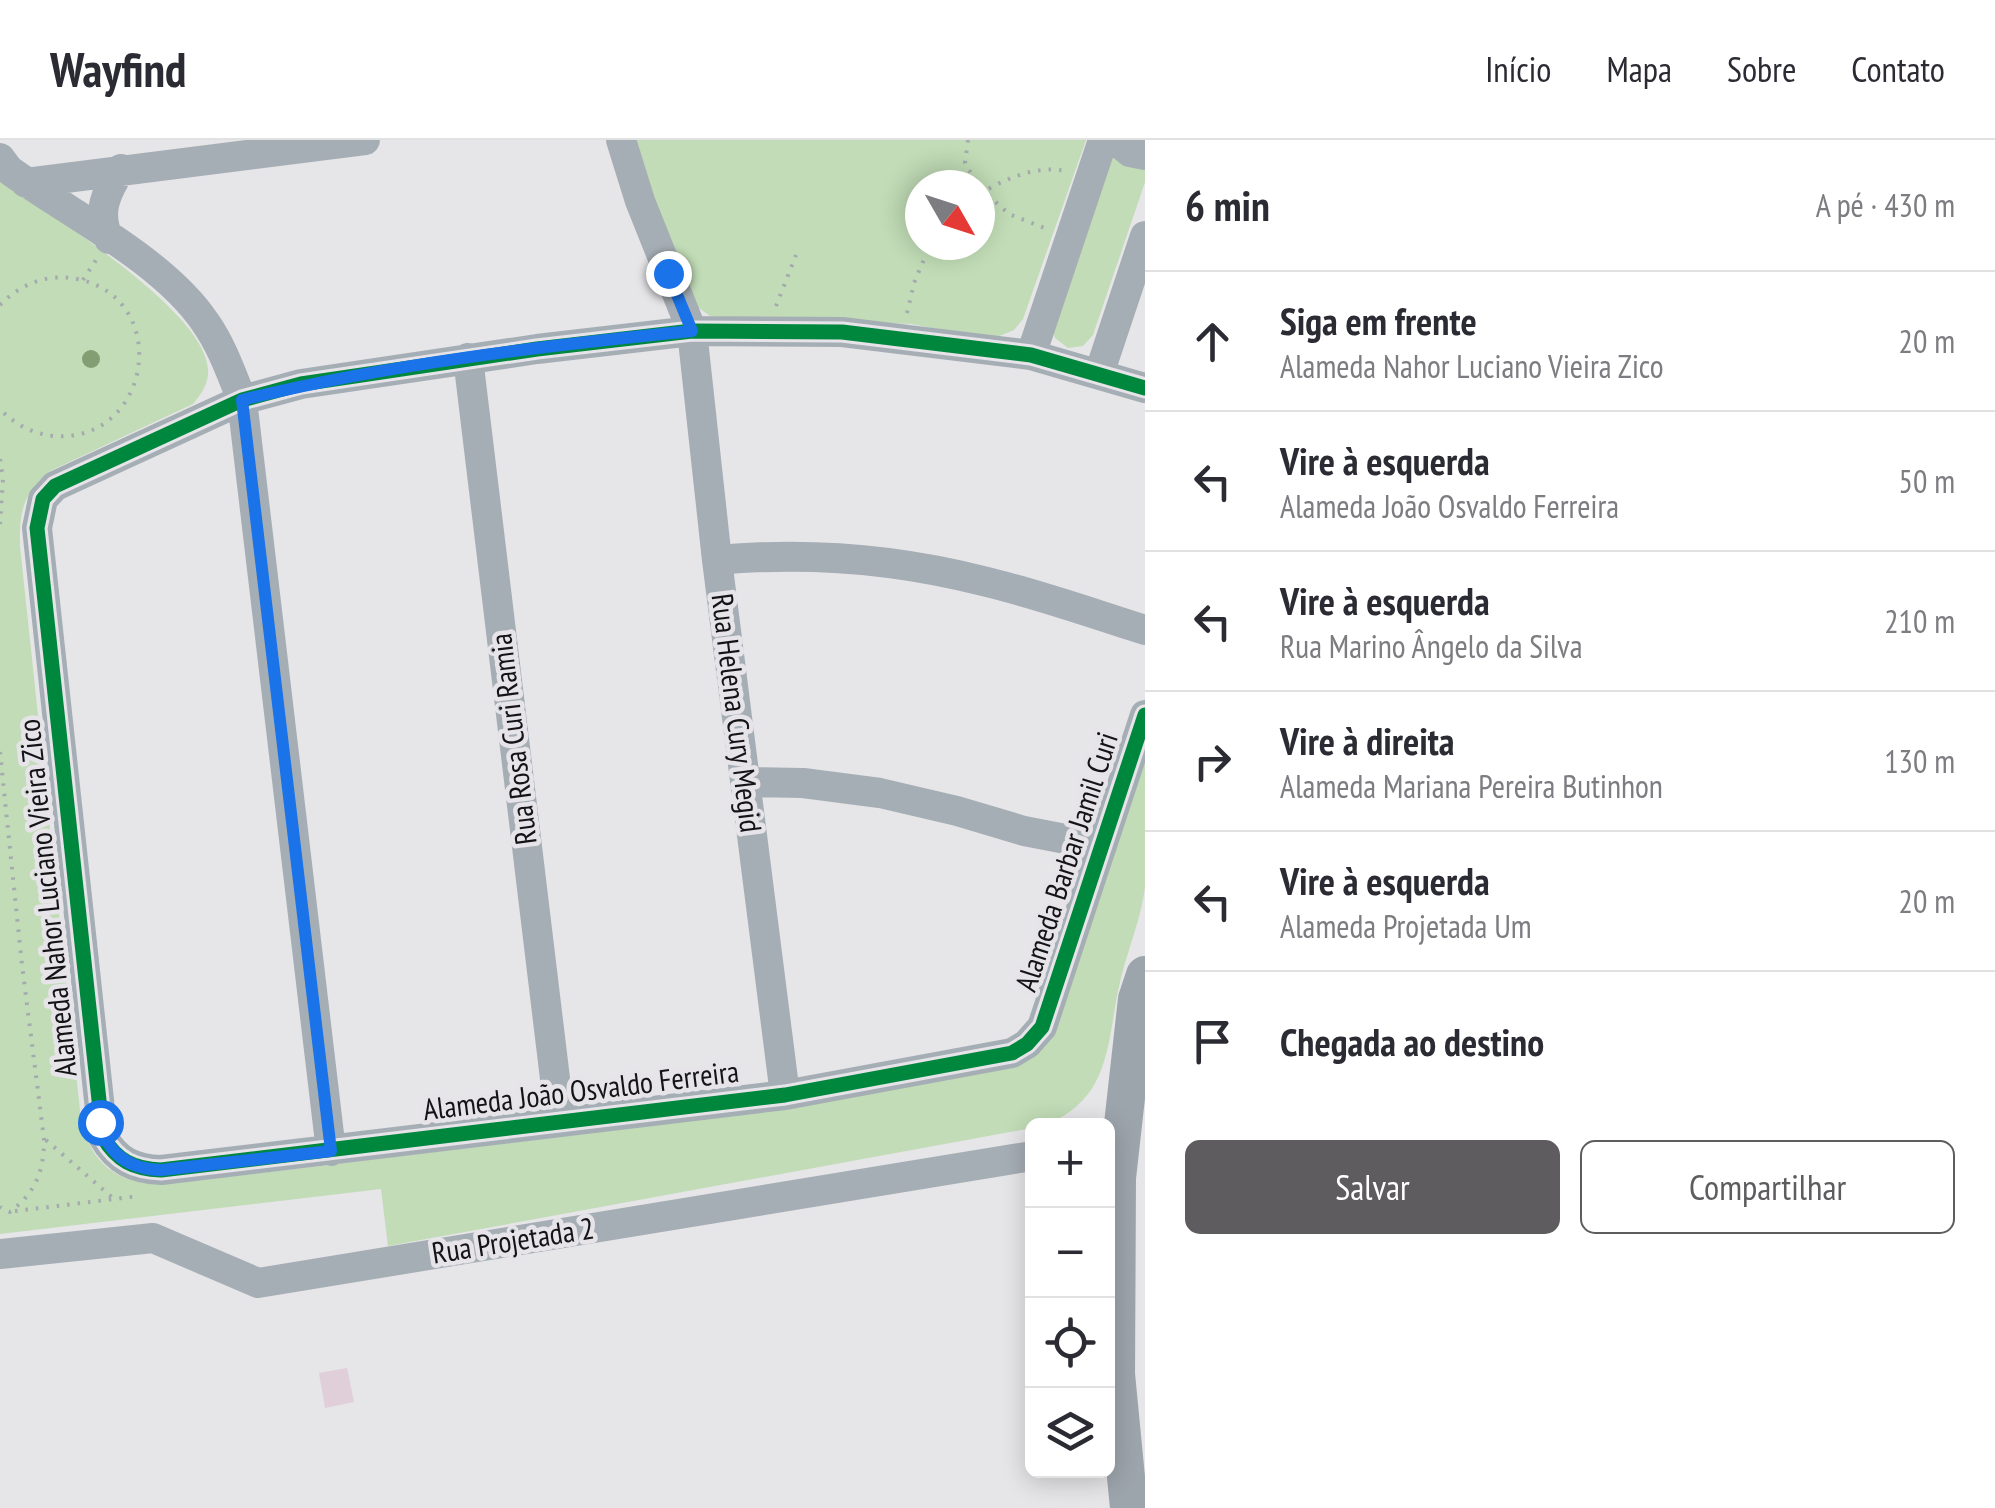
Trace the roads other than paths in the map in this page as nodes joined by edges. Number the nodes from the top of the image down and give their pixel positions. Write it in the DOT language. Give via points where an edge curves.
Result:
graph roads {
  1 [pos="365,140"];
  2 [pos="622,140"];
  3 [pos="1103,140"];
  4 [pos="1116,140"];
  5 [pos="1145,155"];
  6 [pos="0,158"];
  7 [pos="121,169"];
  8 [pos="26,183"];
  9 [pos="1145,236"];
  10 [pos="110,239"];
  11 [pos="692,331"];
  12 [pos="1031,355"];
  13 [pos="468,358"];
  14 [pos="1099,374"];
  15 [pos="1145,388"];
  16 [pos="242,400"];
  17 [pos="717,560"];
  18 [pos="1145,630"];
  19 [pos="1145,714"];
  20 [pos="745,782"];
  21 [pos="1102,846"];
  22 [pos="1145,975"];
  23 [pos="1042,1027"];
  24 [pos="785,1094"];
  25 [pos="560,1120"];
  26 [pos="1115,1137"];
  27 [pos="331,1151"];
  28 [pos="1115,1155"];
  29 [pos="118,1156"];
  30 [pos="1025,1157"];
  31 [pos="0,1254"];
  32 [pos="1130,1384"];
  33 [pos="1128,1508"];
  1 -- 7 [label="street"];
  2 -- 11 [label="street, Rua Helena Cury Megid"];
  3 -- 12 [label="street"];
  4 -- 5 [label="street"];
  6 -- 8 [label="street"];
  7 -- 8 [label="street"];
  7 -- 10 [label="street" via="101,216"];
  8 -- 10 [label="street"];
  9 -- 14 [label="street"];
  10 -- 16 [label="street" via="177,288 204,320"];
  11 -- 12 [label="street" via="842,332"];
  11 -- 13 [label="street"];
  11 -- 17 [label="street, Rua Helena Cury Megid"];
  12 -- 14 [label="street"];
  13 -- 16 [label="street" via="300,384"];
  13 -- 25 [label="street, Rua Rosa Curi Ramia"];
  14 -- 15 [label="street"];
  16 -- 27 [label="street"];
  16 -- 29 [label="street, Alameda Nahor Luciano Vieira Zico" via="66,478 48,492 36,528 100,1122"];
  17 -- 18 [label="street" via="782,554 880,563 982,580"];
  17 -- 20 [label="street, Rua Helena Cury Megid"];
  19 -- 21 [label="street, Alameda Barbar Jamil Curi"];
  20 -- 21 [label="street" via="880,794"];
  20 -- 24 [label="street, Rua Helena Cury Megid"];
  21 -- 23 [label="street, Alameda Barbar Jamil Curi"];
  22 -- 26 [label="main road"];
  23 -- 24 [label="street, Alameda João Osvaldo Ferreira" via="1027,1044 997,1058"];
  24 -- 25 [label="street, Alameda João Osvaldo Ferreira"];
  25 -- 27 [label="street, Alameda João Osvaldo Ferreira"];
  27 -- 29 [label="street, Alameda João Osvaldo Ferreira" via="161,1170 140,1169"];
  28 -- 32 [label="main road"];
  30 -- 31 [label="street, Rua Projetada 2" via="258,1283 153,1238"];
  32 -- 33 [label="main road"];
}
